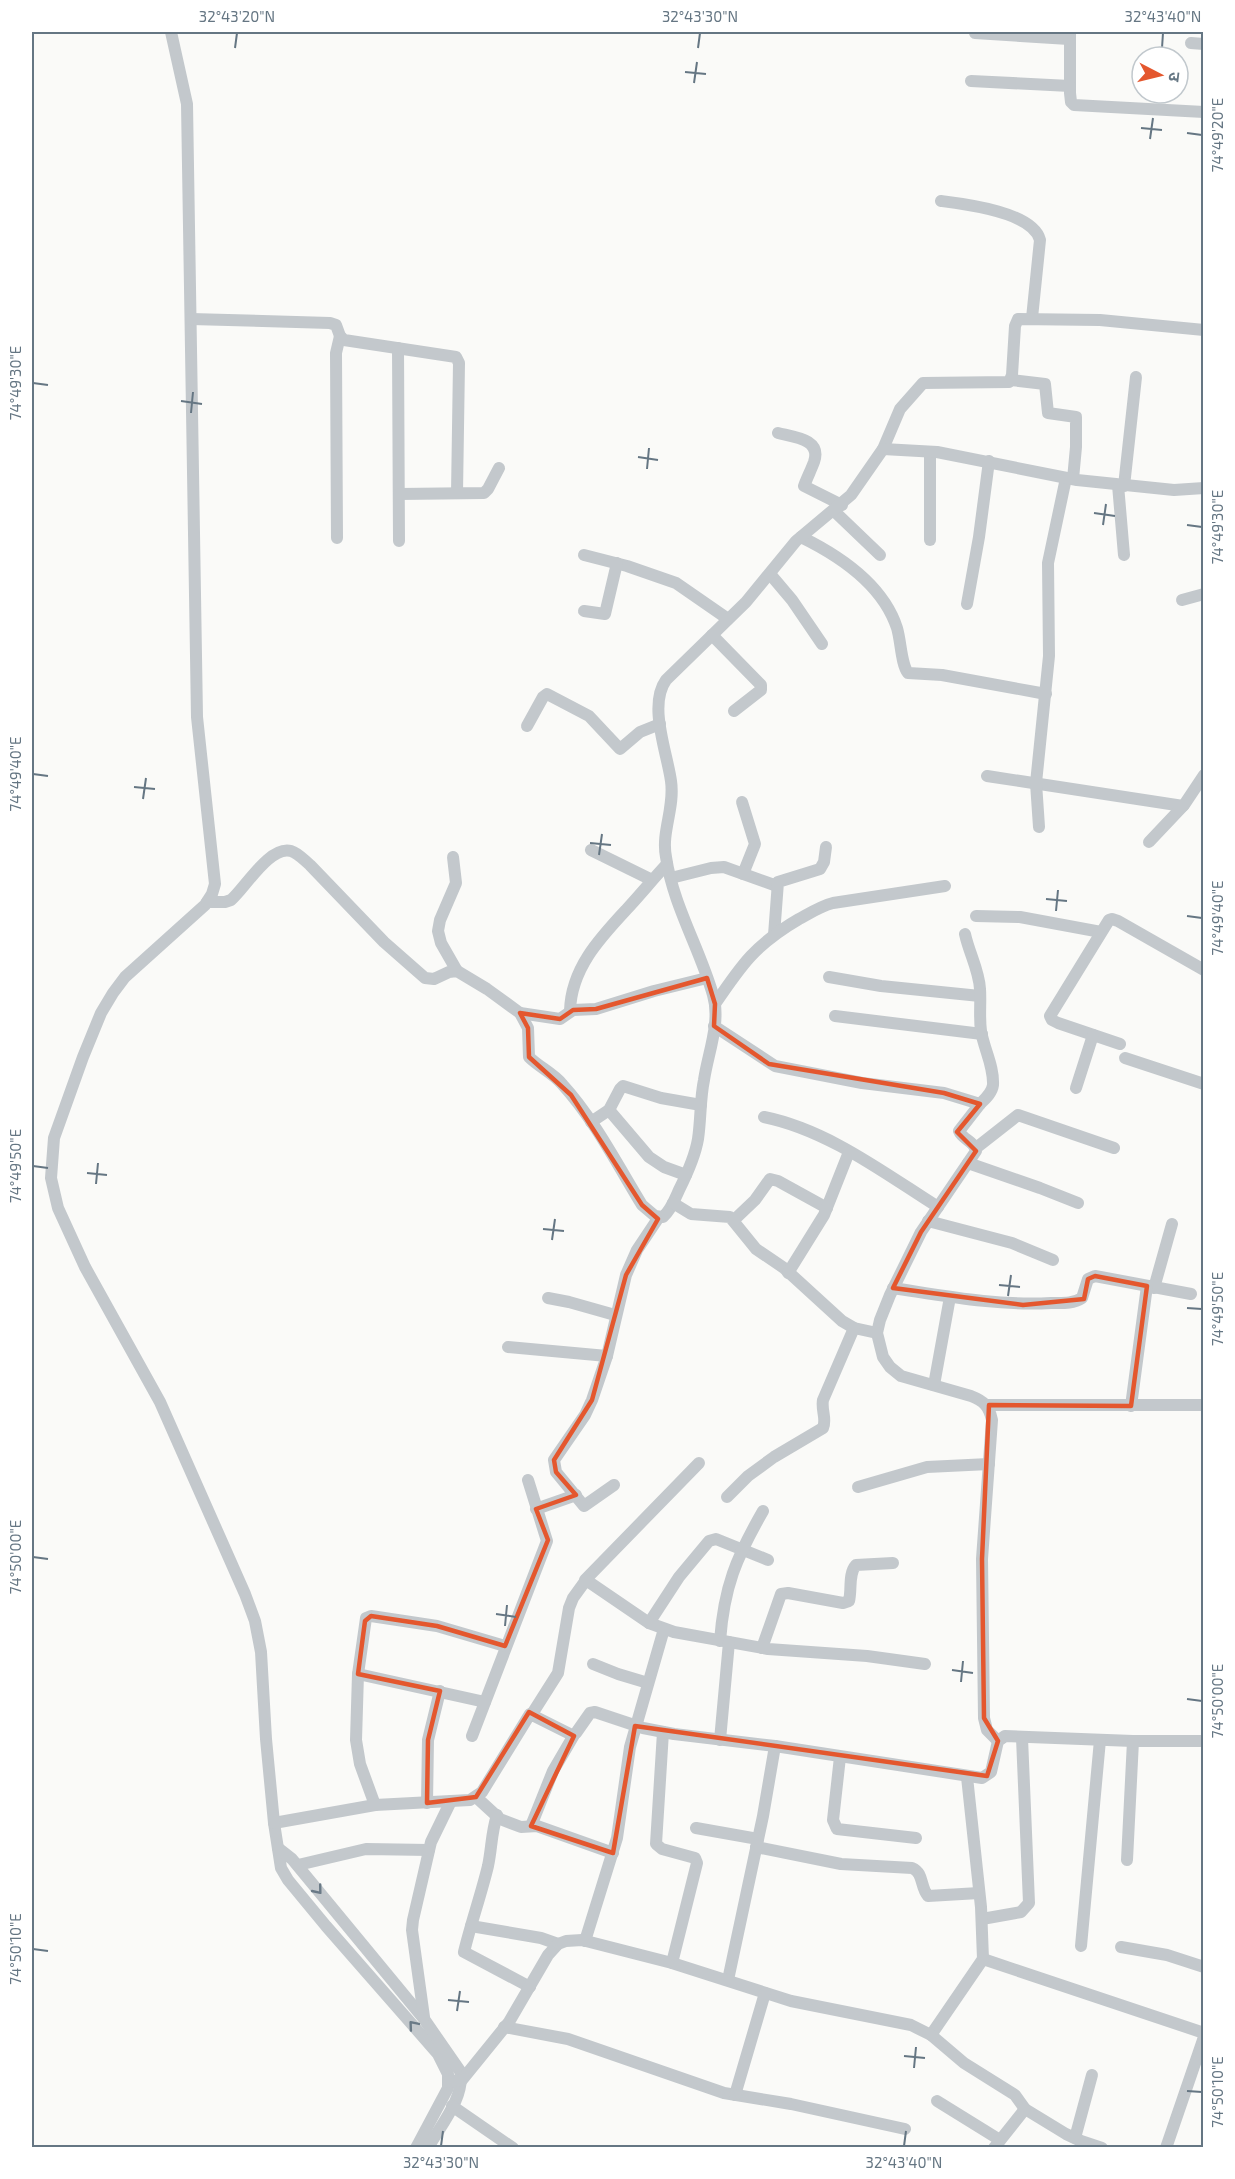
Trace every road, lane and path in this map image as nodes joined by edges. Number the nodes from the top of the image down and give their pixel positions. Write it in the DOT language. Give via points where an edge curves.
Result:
graph roads {
  1 [pos="171,32"];
  2 [pos="975,33"];
  3 [pos="1070,35"];
  4 [pos="971,81"];
  5 [pos="1070,86"];
  6 [pos="1203,112"];
  7 [pos="941,201"];
  8 [pos="1032,318"];
  9 [pos="190,319"];
  10 [pos="1203,330"];
  11 [pos="340,336"];
  12 [pos="398,348"];
  13 [pos="1136,377"];
  14 [pos="1011,380"];
  15 [pos="778,432"];
  16 [pos="883,448"];
  17 [pos="930,452"];
  18 [pos="989,461"];
  19 [pos="499,468"];
  20 [pos="1070,478"];
  21 [pos="1121,485"];
  22 [pos="1203,488"];
  23 [pos="457,493"];
  24 [pos="399,494"];
  25 [pos="838,508"];
  26 [pos="801,537"];
  27 [pos="337,538"];
  28 [pos="930,540"];
  29 [pos="399,541"];
  30 [pos="584,555"];
  31 [pos="880,555"];
  32 [pos="1124,555"];
  33 [pos="617,563"];
  34 [pos="770,574"];
  35 [pos="1203,594"];
  36 [pos="1182,600"];
  37 [pos="967,604"];
  38 [pos="584,611"];
  39 [pos="728,620"];
  40 [pos="712,634"];
  41 [pos="822,644"];
  42 [pos="1046,694"];
  43 [pos="734,711"];
  44 [pos="660,724"];
  45 [pos="527,726"];
  46 [pos="1203,775"];
  47 [pos="987,776"];
  48 [pos="1036,783"];
  49 [pos="742,802"];
  50 [pos="1183,806"];
  51 [pos="1039,827"];
  52 [pos="1149,842"];
  53 [pos="826,847"];
  54 [pos="591,850"];
  55 [pos="453,857"];
  56 [pos="667,864"];
  57 [pos="743,874"];
  58 [pos="671,878"];
  59 [pos="652,880"];
  60 [pos="777,886"];
  61 [pos="945,886"];
  62 [pos="207,902"];
  63 [pos="976,916"];
  64 [pos="1101,932"];
  65 [pos="965,934"];
  66 [pos="774,935"];
  67 [pos="1203,970"];
  68 [pos="457,971"];
  69 [pos="707,978"];
  70 [pos="829,978"];
  71 [pos="980,996"];
  72 [pos="715,1004"];
  73 [pos="570,1011"];
  74 [pos="520,1013"];
  75 [pos="835,1016"];
  76 [pos="714,1026"];
  77 [pos="982,1034"];
  78 [pos="1093,1035"];
  79 [pos="1120,1044"];
  80 [pos="1125,1058"];
  81 [pos="1203,1084"];
  82 [pos="1076,1088"];
  83 [pos="980,1104"];
  84 [pos="701,1105"];
  85 [pos="609,1110"];
  86 [pos="764,1117"];
  87 [pos="591,1122"];
  88 [pos="976,1148"];
  89 [pos="1114,1148"];
  90 [pos="849,1152"];
  91 [pos="968,1163"];
  92 [pos="686,1175"];
  93 [pos="673,1203"];
  94 [pos="1078,1203"];
  95 [pos="938,1207"];
  96 [pos="827,1208"];
  97 [pos="659,1217"];
  98 [pos="734,1220"];
  99 [pos="928,1221"];
  100 [pos="1172,1224"];
  101 [pos="1053,1260"];
  102 [pos="788,1273"];
  103 [pos="1151,1287"];
  104 [pos="893,1288"];
  105 [pos="1191,1294"];
  106 [pos="950,1297"];
  107 [pos="548,1298"];
  108 [pos="615,1315"];
  109 [pos="854,1328"];
  110 [pos="877,1333"];
  111 [pos="508,1347"];
  112 [pos="608,1356"];
  113 [pos="934,1385"];
  114 [pos="1203,1405"];
  115 [pos="987,1406"];
  116 [pos="1131,1406"];
  117 [pos="699,1463"];
  118 [pos="989,1464"];
  119 [pos="528,1480"];
  120 [pos="614,1485"];
  121 [pos="858,1487"];
  122 [pos="576,1495"];
  123 [pos="727,1497"];
  124 [pos="536,1509"];
  125 [pos="763,1511"];
  126 [pos="741,1549"];
  127 [pos="768,1560"];
  128 [pos="893,1563"];
  129 [pos="585,1580"];
  130 [pos="649,1623"];
  131 [pos="664,1629"];
  132 [pos="725,1641"];
  133 [pos="505,1646"];
  134 [pos="762,1648"];
  135 [pos="593,1664"];
  136 [pos="924,1664"];
  137 [pos="358,1674"];
  138 [pos="648,1683"];
  139 [pos="440,1691"];
  140 [pos="485,1702"];
  141 [pos="532,1714"];
  142 [pos="636,1725"];
  143 [pos="663,1732"];
  144 [pos="574,1735"];
  145 [pos="472,1736"];
  146 [pos="1022,1738"];
  147 [pos="720,1740"];
  148 [pos="1100,1740"];
  149 [pos="998,1741"];
  150 [pos="1133,1741"];
  151 [pos="1203,1742"];
  152 [pos="775,1746"];
  153 [pos="840,1757"];
  154 [pos="967,1777"];
  155 [pos="476,1797"];
  156 [pos="451,1801"];
  157 [pos="427,1803"];
  158 [pos="375,1805"];
  159 [pos="496,1815"];
  160 [pos="274,1823"];
  161 [pos="531,1826"];
  162 [pos="696,1828"];
  163 [pos="916,1839"];
  164 [pos="757,1843"];
  165 [pos="278,1848"];
  166 [pos="429,1850"];
  167 [pos="613,1853"];
  168 [pos="1126,1860"];
  169 [pos="298,1865"];
  170 [pos="979,1893"];
  171 [pos="982,1919"];
  172 [pos="471,1926"];
  173 [pos="585,1941"];
  174 [pos="558,1944"];
  175 [pos="1081,1946"];
  176 [pos="1121,1947"];
  177 [pos="983,1959"];
  178 [pos="672,1963"];
  179 [pos="1203,1967"];
  180 [pos="728,1980"];
  181 [pos="530,1987"];
  182 [pos="765,1993"];
  183 [pos="424,2019"];
  184 [pos="504,2027"];
  185 [pos="932,2035"];
  186 [pos="1203,2035"];
  187 [pos="1092,2075"];
  188 [pos="462,2080"];
  189 [pos="448,2082"];
  190 [pos="735,2095"];
  191 [pos="937,2100"];
  192 [pos="452,2106"];
  193 [pos="1025,2109"];
  194 [pos="905,2129"];
  195 [pos="1075,2138"];
  196 [pos="997,2144"];
  197 [pos="416,2148"];
  198 [pos="428,2148"];
  199 [pos="513,2148"];
  200 [pos="1102,2148"];
  201 [pos="1166,2148"];
  1 -- 9 [label="street" via="187,104"];
  2 -- 3 [label="street"];
  3 -- 5 [label="street"];
  4 -- 5 [label="street"];
  5 -- 6 [label="street" via="1074,105"];
  7 -- 8 [label="street" via="990,208 1038,233"];
  8 -- 10 [label="street"];
  8 -- 14 [label="street" via="1016,322"];
  9 -- 11 [label="street" via="328,323 336,325"];
  9 -- 62 [label="street" via="197,717 215,876"];
  11 -- 12 [label="street" via="344,340"];
  11 -- 27 [label="street" via="336,352"];
  12 -- 23 [label="street" via="458,359"];
  12 -- 24 [label="street"];
  13 -- 21 [label="street"];
  14 -- 16 [label="street" via="923,383 900,409"];
  14 -- 20 [label="street" via="1045,384 1048,413 1076,417"];
  15 -- 25 [label="street" via="811,442 815,457 804,486"];
  16 -- 17 [label="street"];
  16 -- 25 [label="street" via="862,482"];
  17 -- 18 [label="street"];
  17 -- 28 [label="street"];
  18 -- 20 [label="street"];
  18 -- 37 [label="street"];
  19 -- 23 [label="street" via="486,492"];
  20 -- 21 [label="street"];
  20 -- 42 [label="street" via="1048,563"];
  21 -- 22 [label="street" via="1174,490"];
  21 -- 32 [label="street"];
  23 -- 24 [label="street"];
  24 -- 29 [label="street"];
  25 -- 26 [label="street"];
  25 -- 31 [label="street"];
  26 -- 34 [label="street"];
  26 -- 42 [label="street" via="836,556 882,597 896,625 908,673 942,675"];
  30 -- 33 [label="street"];
  33 -- 38 [label="street" via="605,614"];
  33 -- 39 [label="street" via="676,583"];
  34 -- 39 [label="street"];
  34 -- 41 [label="street"];
  35 -- 36 [label="street"];
  39 -- 40 [label="street"];
  40 -- 43 [label="street" via="761,685 761,690"];
  40 -- 44 [label="street" via="662,686"];
  42 -- 48 [label="street"];
  44 -- 45 [label="street" via="640,732 620,749 589,716 547,694"];
  44 -- 56 [label="street" via="672,791 665,838"];
  46 -- 50 [label="street"];
  47 -- 48 [label="street"];
  48 -- 50 [label="street"];
  48 -- 51 [label="street"];
  49 -- 57 [label="street" via="755,843"];
  50 -- 52 [label="street"];
  53 -- 60 [label="street" via="820,869 781,881"];
  54 -- 59 [label="street"];
  55 -- 68 [label="street" via="456,883 438,931"];
  56 -- 58 [label="street"];
  56 -- 59 [label="street"];
  57 -- 58 [label="street" via="720,867"];
  57 -- 60 [label="street"];
  58 -- 69 [label="street"];
  59 -- 73 [label="street" via="588,956 572,990"];
  60 -- 66 [label="street"];
  61 -- 66 [label="street" via="828,904"];
  62 -- 68 [label="street" via="231,900 268,860 289,850 310,865 424,978 434,979"];
  62 -- 160 [label="street" via="125,977 101,1013 54,1138 51,1178 58,1208 85,1267 160,1402 255,1621 261,1652"];
  63 -- 64 [label="street" via="1020,917"];
  64 -- 67 [label="street" via="1109,920 1115,919"];
  64 -- 78 [label="street" via="1050,1016 1058,1023"];
  65 -- 71 [label="street"];
  66 -- 72 [label="street" via="743,963"];
  68 -- 74 [label="street"];
  69 -- 72 [label="street"];
  69 -- 73 [label="street" via="596,1009"];
  70 -- 71 [label="street"];
  71 -- 77 [label="street"];
  72 -- 76 [label="street"];
  73 -- 74 [label="street" via="556,1019"];
  74 -- 87 [label="street" via="528,1028 530,1057 559,1080"];
  75 -- 77 [label="street"];
  76 -- 83 [label="street" via="781,1068 944,1093"];
  76 -- 84 [label="street"];
  77 -- 83 [label="street" via="993,1083"];
  78 -- 79 [label="street"];
  78 -- 82 [label="street"];
  80 -- 81 [label="street"];
  83 -- 88 [label="street" via="959,1131"];
  84 -- 85 [label="street" via="667,1100 623,1086"];
  84 -- 92 [label="street" via="696,1146"];
  85 -- 87 [label="street"];
  85 -- 92 [label="street" via="649,1157"];
  86 -- 90 [label="street" via="796,1126"];
  87 -- 97 [label="street" via="642,1205"];
  88 -- 89 [label="street" via="1018,1115"];
  88 -- 91 [label="street"];
  90 -- 95 [label="street"];
  90 -- 96 [label="street"];
  91 -- 94 [label="street"];
  91 -- 95 [label="street"];
  92 -- 93 [label="street"];
  93 -- 97 [label="street"];
  93 -- 98 [label="street" via="691,1214"];
  95 -- 99 [label="street"];
  96 -- 98 [label="street" via="770,1179"];
  96 -- 102 [label="street"];
  97 -- 108 [label="street" via="637,1250"];
  98 -- 102 [label="street" via="756,1249"];
  99 -- 101 [label="street" via="1012,1243"];
  99 -- 104 [label="street"];
  100 -- 103 [label="street"];
  102 -- 109 [label="street" via="842,1322"];
  103 -- 105 [label="street"];
  103 -- 106 [label="street" via="1095,1276 1088,1279 1082,1298 1074,1302 1010,1305"];
  103 -- 116 [label="street"];
  104 -- 106 [label="street"];
  104 -- 110 [label="street"];
  106 -- 113 [label="street"];
  107 -- 108 [label="street"];
  108 -- 112 [label="street"];
  109 -- 110 [label="street"];
  109 -- 123 [label="street" via="823,1400 823,1428 774,1457"];
  110 -- 113 [label="street" via="883,1357 895,1373"];
  111 -- 112 [label="street"];
  112 -- 122 [label="street" via="585,1415 554,1460 556,1472"];
  113 -- 115 [label="street" via="971,1396"];
  114 -- 116 [label="street"];
  115 -- 116 [label="street"];
  115 -- 118 [label="street" via="992,1420"];
  117 -- 129 [label="street"];
  118 -- 121 [label="street" via="927,1467"];
  118 -- 149 [label="street" via="982,1559 984,1718 987,1730"];
  119 -- 124 [label="street"];
  120 -- 122 [label="street" via="587,1506"];
  122 -- 124 [label="street"];
  124 -- 133 [label="street" via="547,1541"];
  125 -- 126 [label="street"];
  126 -- 127 [label="street"];
  126 -- 130 [label="street" via="716,1539 709,1541"];
  126 -- 132 [label="street" via="722,1611"];
  128 -- 134 [label="street" via="856,1565 851,1570 849,1601 843,1604 781,1594"];
  129 -- 130 [label="street"];
  129 -- 141 [label="street" via="569,1608 558,1673"];
  130 -- 131 [label="street"];
  131 -- 132 [label="street"];
  131 -- 138 [label="street"];
  132 -- 134 [label="street"];
  132 -- 147 [label="street"];
  133 -- 137 [label="street" via="437,1626 371,1616 365,1621"];
  133 -- 140 [label="street"];
  134 -- 136 [label="street"];
  135 -- 138 [label="street"];
  137 -- 139 [label="street"];
  137 -- 158 [label="street" via="356,1740"];
  138 -- 142 [label="street"];
  139 -- 140 [label="street"];
  139 -- 157 [label="street" via="427,1755"];
  140 -- 145 [label="street"];
  141 -- 144 [label="street"];
  141 -- 155 [label="street" via="527,1715"];
  142 -- 143 [label="street"];
  142 -- 144 [label="street" via="592,1712"];
  142 -- 167 [label="street"];
  143 -- 147 [label="street"];
  143 -- 178 [label="street" via="656,1844 694,1858 697,1863"];
  144 -- 161 [label="street"];
  146 -- 148 [label="street"];
  146 -- 149 [label="street" via="1005,1736"];
  146 -- 171 [label="street" via="1029,1903 1021,1912"];
  147 -- 152 [label="street"];
  148 -- 150 [label="street"];
  148 -- 175 [label="street"];
  149 -- 154 [label="street" via="991,1772 982,1778"];
  150 -- 151 [label="street"];
  150 -- 168 [label="street"];
  152 -- 153 [label="street"];
  152 -- 164 [label="street"];
  153 -- 154 [label="street"];
  153 -- 163 [label="street" via="833,1820 837,1828"];
  154 -- 170 [label="street"];
  155 -- 156 [label="street"];
  155 -- 159 [label="street"];
  156 -- 157 [label="street"];
  156 -- 166 [label="street"];
  157 -- 158 [label="street"];
  158 -- 160 [label="street"];
  159 -- 161 [label="street" via="521,1827"];
  159 -- 172 [label="street"];
  160 -- 165 [label="street"];
  161 -- 167 [label="street"];
  162 -- 164 [label="street"];
  164 -- 170 [label="street" via="842,1864 912,1868 920,1874 925,1894 932,1897"];
  164 -- 180 [label="street"];
  165 -- 169 [label="street"];
  189 -- 165 [label="street, one-way" via="446,2067 438,2054 288,1880 281,1868"];
  166 -- 169 [label="street" via="366,1849"];
  166 -- 183 [label="street" via="412,1930"];
  167 -- 173 [label="street"];
  169 -- 183 [label="street, one-way"];
  170 -- 171 [label="street"];
  171 -- 177 [label="street"];
  172 -- 174 [label="street"];
  172 -- 181 [label="street" via="464,1953"];
  173 -- 174 [label="street"];
  173 -- 178 [label="street"];
  174 -- 181 [label="street"];
  176 -- 179 [label="street"];
  177 -- 185 [label="street"];
  177 -- 186 [label="street"];
  178 -- 180 [label="street"];
  180 -- 182 [label="street"];
  181 -- 184 [label="street"];
  182 -- 185 [label="street" via="903,2022"];
  182 -- 190 [label="street"];
  183 -- 188 [label="street" via="460,2071"];
  184 -- 188 [label="street"];
  184 -- 190 [label="street" via="568,2039"];
  185 -- 193 [label="street" via="964,2062 1015,2095"];
  186 -- 201 [label="street"];
  187 -- 195 [label="street"];
  188 -- 189 [label="street"];
  188 -- 192 [label="street"];
  189 -- 197 [label="street" via="444,2098"];
  190 -- 194 [label="street"];
  191 -- 196 [label="street"];
  192 -- 198 [label="street"];
  192 -- 199 [label="street"];
  193 -- 195 [label="street"];
  193 -- 196 [label="street"];
  195 -- 200 [label="street"];
}
